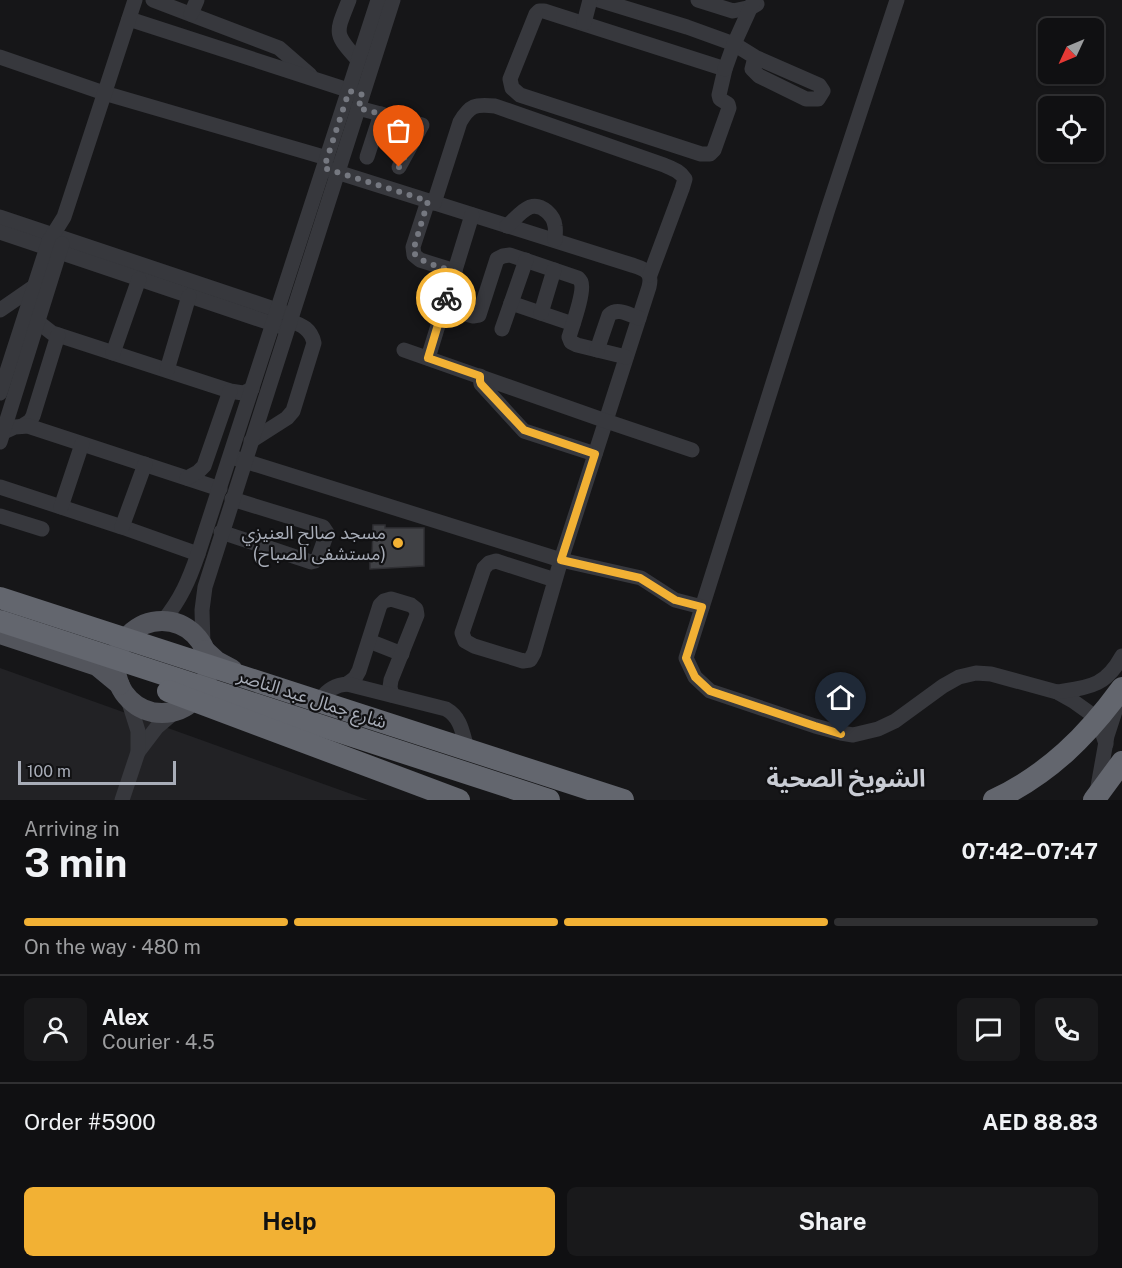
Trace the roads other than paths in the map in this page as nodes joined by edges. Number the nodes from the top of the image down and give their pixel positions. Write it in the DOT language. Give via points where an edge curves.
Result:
graph roads {
  1 [pos="135,0"];
  2 [pos="153,0"];
  3 [pos="197,0"];
  4 [pos="349,0"];
  5 [pos="378,0"];
  6 [pos="393,0"];
  7 [pos="590,0"];
  8 [pos="599,0"];
  9 [pos="698,0"];
  10 [pos="897,0"];
  11 [pos="756,2"];
  12 [pos="191,14"];
  13 [pos="129,19"];
  14 [pos="584,23"];
  15 [pos="674,23"];
  16 [pos="734,44"];
  17 [pos="664,50"];
  18 [pos="0,57"];
  19 [pos="755,57"];
  20 [pos="358,60"];
  21 [pos="726,69"];
  22 [pos="317,80"];
  23 [pos="104,93"];
  24 [pos="356,98"];
  25 [pos="381,114"];
  26 [pos="367,157"];
  27 [pos="329,166"];
  28 [pos="399,167"];
  29 [pos="431,202"];
  30 [pos="472,215"];
  31 [pos="0,217"];
  32 [pos="507,226"];
  33 [pos="0,232"];
  34 [pos="555,240"];
  35 [pos="56,243"];
  36 [pos="526,260"];
  37 [pos="554,270"];
  38 [pos="455,272"];
  39 [pos="650,275"];
  40 [pos="139,279"];
  41 [pos="35,286"];
  42 [pos="189,296"];
  43 [pos="511,303"];
  44 [pos="443,308"];
  45 [pos="0,310"];
  46 [pos="541,313"];
  47 [pos="639,318"];
  48 [pos="284,320"];
  49 [pos="38,322"];
  50 [pos="573,324"];
  51 [pos="502,329"];
  52 [pos="58,335"];
  53 [pos="404,350"];
  54 [pos="597,350"];
  55 [pos="21,352"];
  56 [pos="114,353"];
  57 [pos="626,357"];
  58 [pos="428,358"];
  59 [pos="167,370"];
  60 [pos="480,376"];
  61 [pos="8,385"];
  62 [pos="252,389"];
  63 [pos="230,391"];
  64 [pos="606,421"];
  65 [pos="22,426"];
  66 [pos="249,432"];
  67 [pos="2,437"];
  68 [pos="82,444"];
  69 [pos="692,450"];
  70 [pos="595,454"];
  71 [pos="238,459"];
  72 [pos="145,464"];
  73 [pos="187,478"];
  74 [pos="0,487"];
  75 [pos="220,489"];
  76 [pos="24,495"];
  77 [pos="232,499"];
  78 [pos="61,507"];
  79 [pos="10,519"];
  80 [pos="123,527"];
  81 [pos="42,529"];
  82 [pos="221,532"];
  83 [pos="198,554"];
  84 [pos="561,560"];
  85 [pos="555,580"];
  86 [pos="0,590"];
  87 [pos="0,598"];
  88 [pos="702,607"];
  89 [pos="163,621"];
  90 [pos="3,626"];
  91 [pos="138,627"];
  92 [pos="369,641"];
  93 [pos="204,648"];
  94 [pos="402,654"];
  95 [pos="1122,656"];
  96 [pos="347,684"];
  97 [pos="1122,689"];
  98 [pos="124,691"];
  99 [pos="1057,692"];
  100 [pos="392,696"];
  101 [pos="322,698"];
  102 [pos="181,708"];
  103 [pos="1106,744"];
  104 [pos="466,745"];
  105 [pos="138,752"];
  106 [pos="1122,762"];
  107 [pos="122,800"];
  108 [pos="459,800"];
  109 [pos="516,800"];
  110 [pos="549,800"];
  111 [pos="623,800"];
  112 [pos="637,800"];
  113 [pos="994,800"];
  114 [pos="1095,800"];
  1 -- 13 [label="street"];
  2 -- 12 [label="street"];
  3 -- 12 [label="street"];
  4 -- 20 [label="street" via="338,31"];
  5 -- 20 [label="street"];
  6 -- 24 [label="street"];
  7 -- 14 [label="street"];
  8 -- 15 [label="street"];
  9 -- 11 [label="street" via="732,11"];
  10 -- 88 [label="street"];
  11 -- 16 [label="street"];
  12 -- 22 [label="street" via="279,48"];
  13 -- 22 [label="street"];
  13 -- 23 [label="street"];
  14 -- 17 [label="street"];
  14 -- 21 [label="street" via="539,11 510,79 512,88 520,94 710,154 729,108 719,95"];
  15 -- 16 [label="street"];
  15 -- 17 [label="street"];
  16 -- 19 [label="street"];
  16 -- 21 [label="street"];
  17 -- 21 [label="street"];
  18 -- 23 [label="street"];
  20 -- 24 [label="street"];
  22 -- 24 [label="street"];
  23 -- 27 [label="street"];
  23 -- 35 [label="street"];
  24 -- 25 [label="street"];
  24 -- 27 [label="street"];
  25 -- 26 [label="street"];
  25 -- 28 [label="street" via="422,125"];
  27 -- 29 [label="street"];
  27 -- 48 [label="street"];
  29 -- 30 [label="street"];
  29 -- 38 [label="street" via="413,247 414,255"];
  29 -- 39 [label="street" via="465,114 478,105 495,106 664,165 683,176 682,189"];
  30 -- 32 [label="street"];
  30 -- 38 [label="street"];
  31 -- 35 [label="street"];
  32 -- 34 [label="street"];
  32 -- 34 [label="street" via="530,207 541,208 555,223"];
  33 -- 35 [label="street"];
  34 -- 39 [label="street" via="644,269"];
  35 -- 40 [label="street"];
  35 -- 41 [label="street"];
  35 -- 48 [label="street"];
  35 -- 49 [label="street"];
  36 -- 37 [label="street"];
  36 -- 43 [label="street"];
  36 -- 44 [label="street" via="510,255 497,260 479,315"];
  37 -- 46 [label="street"];
  37 -- 50 [label="street" via="581,282"];
  38 -- 44 [label="street"];
  39 -- 47 [label="street"];
  40 -- 42 [label="street"];
  40 -- 56 [label="street"];
  41 -- 45 [label="street"];
  41 -- 55 [label="street"];
  42 -- 48 [label="street"];
  42 -- 59 [label="street"];
  43 -- 46 [label="street"];
  43 -- 51 [label="street"];
  44 -- 58 [label="street"];
  46 -- 50 [label="street"];
  47 -- 54 [label="street" via="619,311 609,315"];
  47 -- 57 [label="street"];
  48 -- 62 [label="street"];
  48 -- 66 [label="street"];
  48 -- 66 [label="street" via="302,325 314,343 294,407 287,418"];
  49 -- 52 [label="street"];
  49 -- 55 [label="street"];
  50 -- 54 [label="street" via="571,342"];
  52 -- 56 [label="street"];
  52 -- 65 [label="street" via="33,416"];
  53 -- 58 [label="street"];
  54 -- 57 [label="street"];
  55 -- 61 [label="street"];
  56 -- 59 [label="street"];
  57 -- 64 [label="street"];
  58 -- 60 [label="street"];
  59 -- 63 [label="street"];
  60 -- 64 [label="street"];
  60 -- 70 [label="street" via="481,384 524,430"];
  61 -- 67 [label="street"];
  62 -- 63 [label="street" via="243,393"];
  62 -- 66 [label="street"];
  63 -- 73 [label="street" via="204,466"];
  64 -- 69 [label="street"];
  64 -- 70 [label="street"];
  65 -- 67 [label="street"];
  65 -- 68 [label="street"];
  66 -- 71 [label="street"];
  68 -- 72 [label="street"];
  68 -- 78 [label="street"];
  70 -- 84 [label="street"];
  71 -- 75 [label="street"];
  71 -- 77 [label="street"];
  71 -- 84 [label="street"];
  72 -- 73 [label="street"];
  72 -- 80 [label="street"];
  73 -- 75 [label="street"];
  74 -- 76 [label="street"];
  75 -- 83 [label="street"];
  76 -- 78 [label="street"];
  76 -- 79 [label="street"];
  77 -- 82 [label="street"];
  77 -- 82 [label="street" via="323,527 327,533 318,558 310,562"];
  78 -- 80 [label="street"];
  79 -- 81 [label="street"];
  80 -- 83 [label="street"];
  82 -- 93 [label="street" via="205,587"];
  83 -- 89 [label="street" via="188,584"];
  84 -- 85 [label="street"];
  84 -- 88 [label="street" via="640,578 675,600"];
  85 -- 85 [label="street" via="496,561 489,563 462,633 465,641 530,660"];
  86 -- 91 [label="main road" via="115,627"];
  87 -- 111 [label="highway, شارع جمال عبد الناصر, bridge"];
  88 -- 99 [label="street" via="686,658 695,677 710,691 841,734 878,729 958,677 976,673"];
  89 -- 91 [label="main road"];
  89 -- 93 [label="main road" via="187,628"];
  90 -- 98 [label="main road" via="97,666"];
  90 -- 108 [label="highway, bridge" via="127,677"];
  90 -- 110 [label="highway, شارع جمال عبد الناصر, bridge"];
  91 -- 98 [label="main road" via="125,639 117,655 116,673"];
  92 -- 94 [label="street"];
  92 -- 94 [label="street" via="382,603 391,599 411,605 417,615"];
  92 -- 96 [label="street" via="357,675"];
  93 -- 101 [label="main road" via="229,668"];
  93 -- 102 [label="main road" via="208,664 206,681 198,696"];
  94 -- 100 [label="street" via="391,680"];
  95 -- 99 [label="street" via="1100,682"];
  96 -- 100 [label="street"];
  96 -- 101 [label="street" via="330,689"];
  97 -- 103 [label="street"];
  97 -- 113 [label="highway, bridge" via="1062,757"];
  98 -- 102 [label="main road" via="139,706 154,712"];
  98 -- 105 [label="street" via="138,731"];
  99 -- 103 [label="street" via="1094,716"];
  100 -- 104 [label="street" via="451,712 459,722"];
  101 -- 104 [label="main road"];
  102 -- 105 [label="street" via="157,727"];
  102 -- 109 [label="main road" via="213,702"];
  103 -- 114 [label="street"];
  104 -- 112 [label="main road"];
  105 -- 107 [label="street"];
  106 -- 114 [label="highway, bridge"];
}
